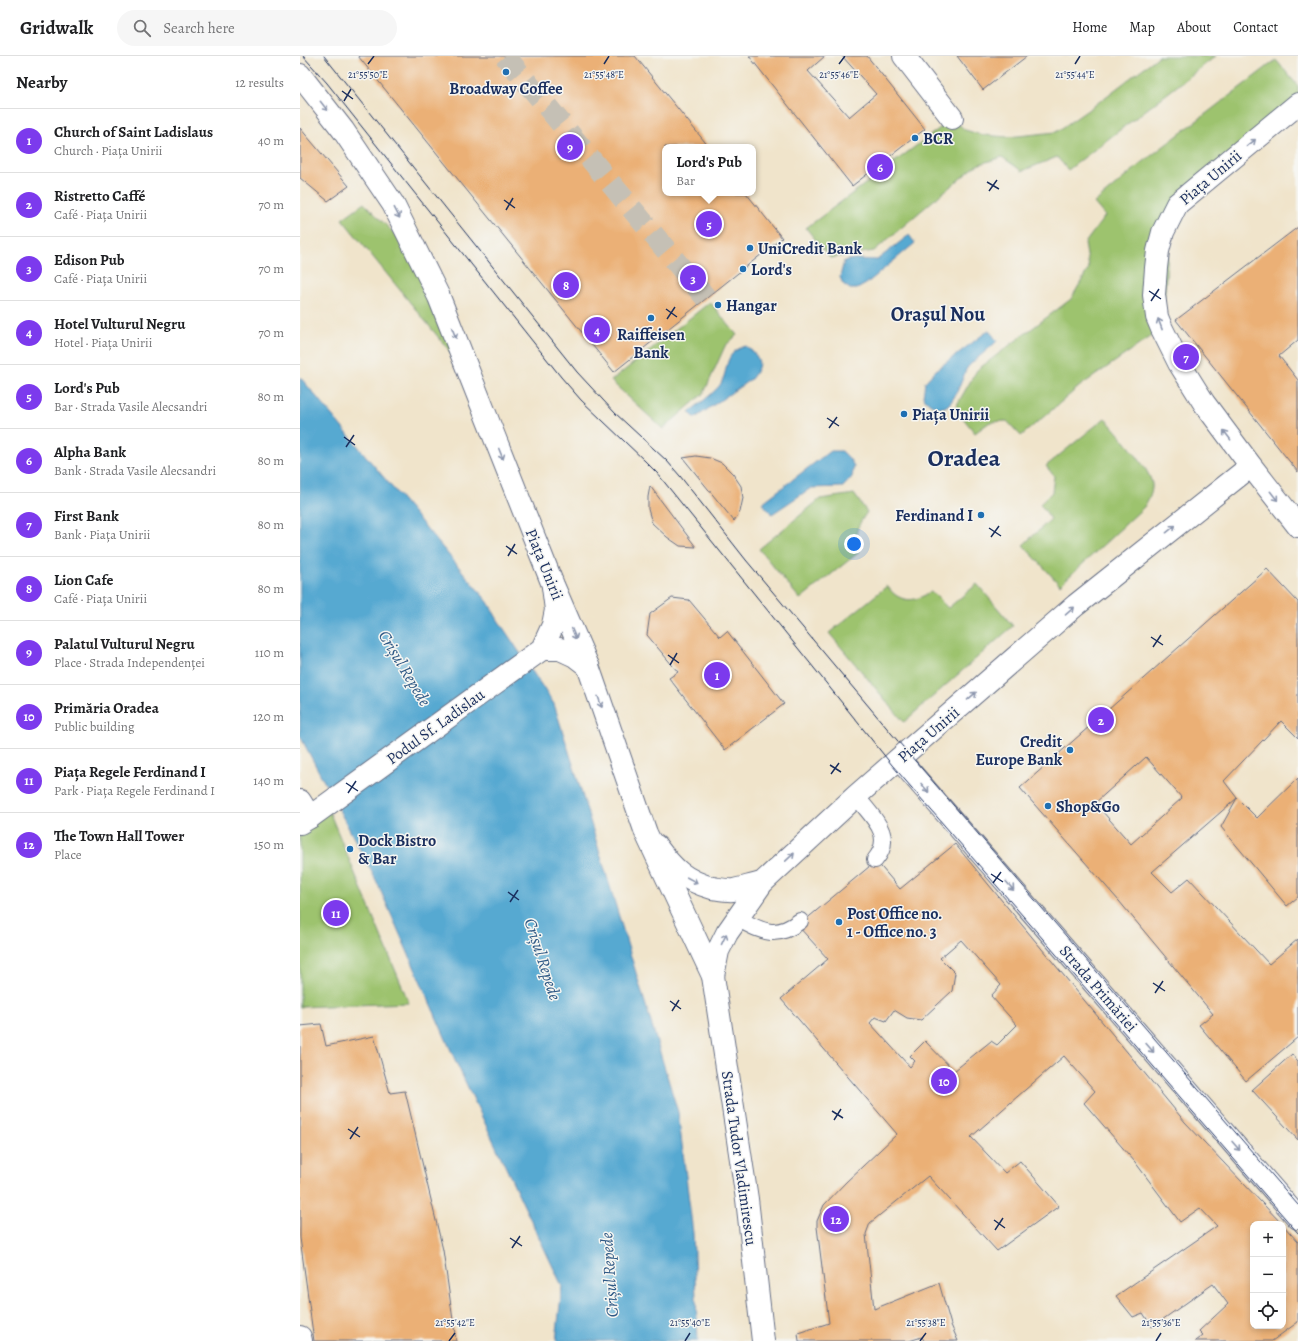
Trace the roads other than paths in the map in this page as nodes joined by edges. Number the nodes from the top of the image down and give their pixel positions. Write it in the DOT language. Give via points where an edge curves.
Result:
graph roads {
  1 [pos="904,56"];
  2 [pos="300,75"];
  3 [pos="1298,104"];
  4 [pos="952,118"];
  5 [pos="1251,466"];
  6 [pos="1298,526"];
  7 [pos="553,585"];
  8 [pos="541,651"];
  9 [pos="588,666"];
  10 [pos="899,759"];
  11 [pos="856,796"];
  12 [pos="314,809"];
  13 [pos="646,833"];
  14 [pos="875,860"];
  15 [pos="762,883"];
  16 [pos="736,918"];
  17 [pos="800,922"];
  18 [pos="713,976"];
  19 [pos="1298,1218"];
  20 [pos="300,1337"];
  21 [pos="300,1341"];
  22 [pos="763,1341"];
  1 -- 4 [label="street"];
  2 -- 7 [label="street, Piața Unirii, one-way" via="343,130 392,204 439,297"];
  5 -- 3 [label="street, Piața Unirii, one-way" via="1204,403 1179,364 1162,329 1154,295 1158,251 1163,232 1177,204"];
  5 -- 6 [label="street, one-way"];
  10 -- 5 [label="street, Piața Unirii, one-way" via="1076,605"];
  7 -- 8 [label="street" via="556,610 553,625"];
  7 -- 9 [label="street, Piața Unirii, one-way"];
  8 -- 9 [label="street" via="560,649"];
  8 -- 12 [label="street, Podul Sf. Ladislau"];
  9 -- 13 [label="street, Piața Unirii, one-way"];
  10 -- 11 [label="street, Piața Unirii"];
  10 -- 19 [label="street, Strada Primăriei, one-way"];
  11 -- 14 [label="lane" via="883,834 884,844"];
  15 -- 11 [label="street, Piața Unirii, one-way"];
  13 -- 15 [label="street, Piața Unirii, one-way" via="672,866 697,883 717,889 733,890"];
  13 -- 18 [label="street, Piața Unirii"];
  15 -- 16 [label="street, Piața Unirii"];
  16 -- 17 [label="lane" via="767,932 777,933"];
  18 -- 16 [label="street, Piața Unirii, one-way" via="718,951"];
  18 -- 22 [label="street, Strada Tudor Vladimirescu" via="747,1199"];
  20 -- 21 [label="street"];
}
